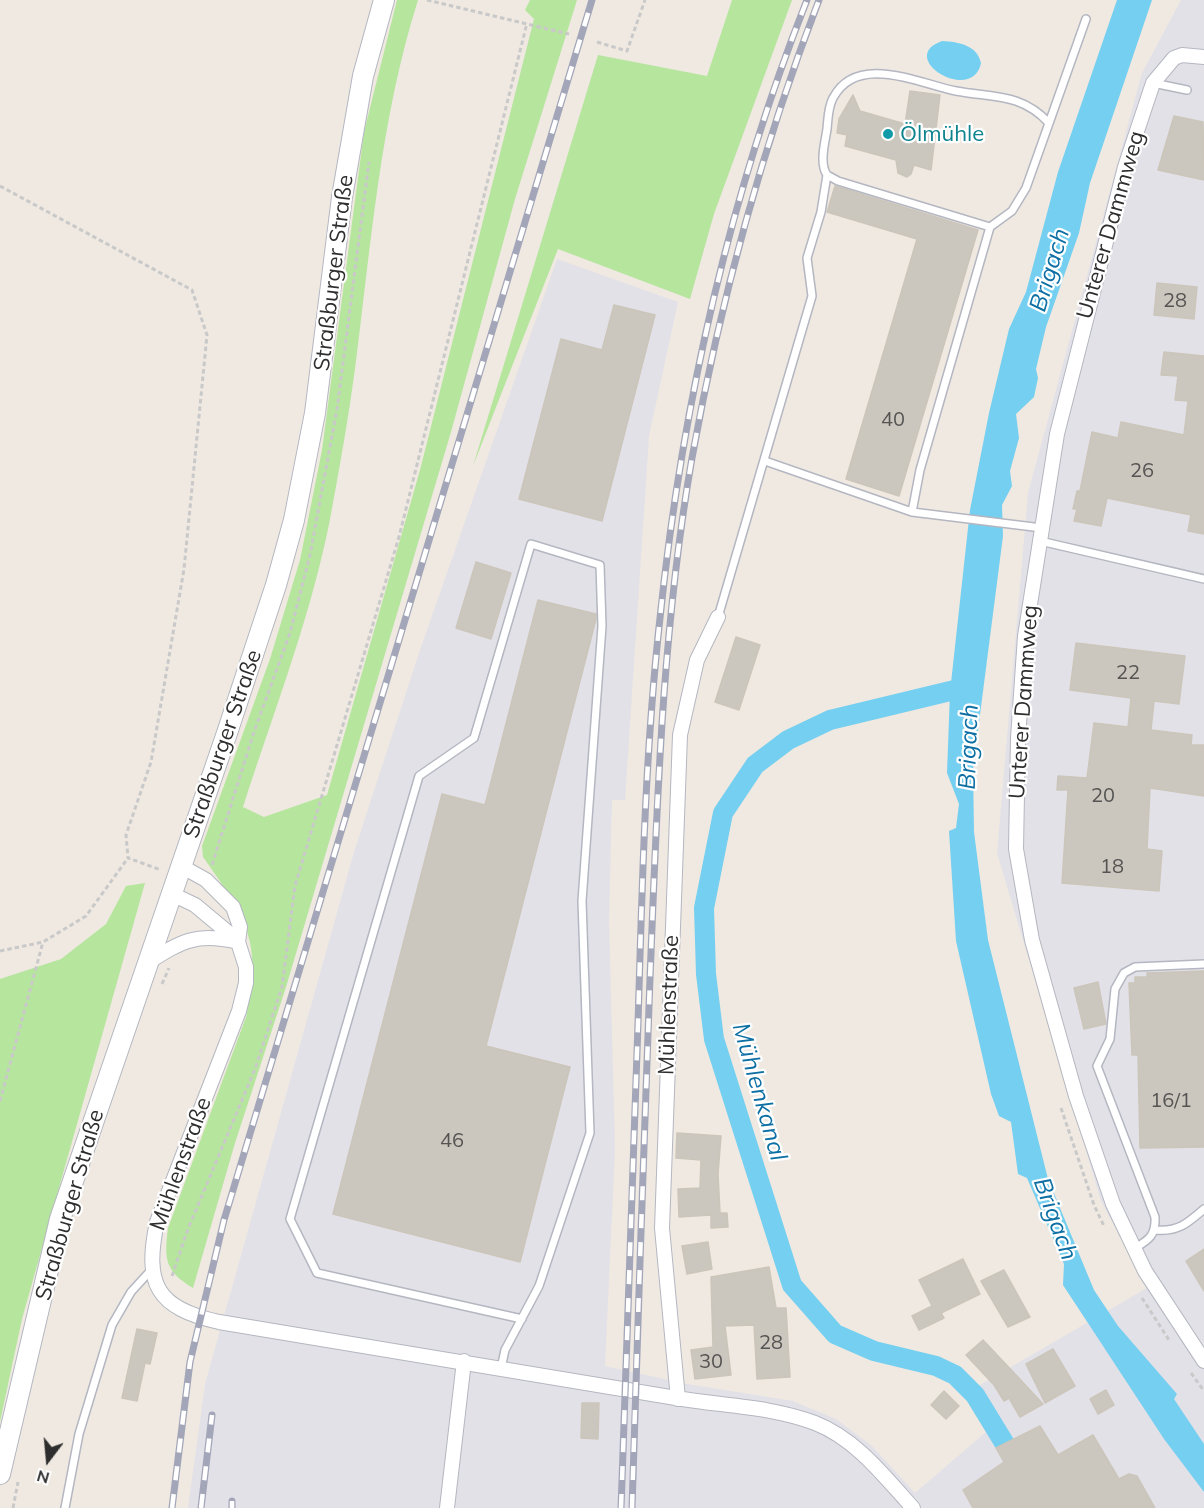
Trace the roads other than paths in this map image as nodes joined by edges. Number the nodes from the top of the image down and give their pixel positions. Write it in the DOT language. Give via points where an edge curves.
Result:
graph roads {
  1 [pos="384,0"];
  2 [pos="1086,20"];
  3 [pos="1204,57"];
  4 [pos="1153,83"];
  5 [pos="1187,90"];
  6 [pos="1049,123"];
  7 [pos="827,175"];
  8 [pos="990,227"];
  9 [pos="765,461"];
  10 [pos="912,512"];
  11 [pos="1041,535"];
  12 [pos="1204,579"];
  13 [pos="718,617"];
  14 [pos="177,879"];
  15 [pos="238,942"];
  16 [pos="147,963"];
  17 [pos="1204,964"];
  18 [pos="1204,1209"];
  19 [pos="1156,1230"];
  20 [pos="1135,1248"];
  21 [pos="152,1269"];
  22 [pos="522,1319"];
  23 [pos="464,1361"];
  24 [pos="1204,1361"];
  25 [pos="501,1368"];
  26 [pos="678,1398"];
  27 [pos="0,1474"];
  28 [pos="65,1508"];
  29 [pos="447,1508"];
  30 [pos="913,1508"];
  1 -- 14 [label="main road, Straßburger Straße" via="363,76 342,197 315,413 294,520 276,585"];
  2 -- 6 [label="lane"];
  3 -- 4 [label="street, Unterer Dammweg" via="1173,58"];
  4 -- 5 [label="lane"];
  4 -- 11 [label="street, Unterer Dammweg" via="1125,168 1087,312 1057,434"];
  6 -- 7 [label="lane" via="1029,104 1018,101 954,90 906,76 856,77 838,89 830,105 823,157"];
  6 -- 8 [label="lane" via="1020,201"];
  7 -- 8 [label="lane"];
  7 -- 9 [label="lane" via="807,258 812,296"];
  8 -- 10 [label="lane" via="920,470"];
  9 -- 10 [label="lane"];
  9 -- 13 [label="lane"];
  10 -- 11 [label="lane" via="1026,526"];
  11 -- 12 [label="lane"];
  11 -- 20 [label="street, Unterer Dammweg" via="1025,636 1016,773 1016,849 1032,940 1076,1096 1113,1204"];
  13 -- 26 [label="street, Mühlenstraße" via="697,660 680,735 662,1228"];
  14 -- 15 [label="street" via="195,905"];
  14 -- 15 [label="street, Mühlenstraße" via="206,880 233,907 240,927"];
  14 -- 16 [label="main road, Straßburger Straße"];
  15 -- 16 [label="street" via="212,936 180,943"];
  15 -- 21 [label="street, Mühlenstraße" via="246,967 239,1011 157,1222"];
  16 -- 27 [label="main road, Straßburger Straße" via="60,1219"];
  17 -- 19 [label="lane" via="1135,967 1124,973 1115,989 1110,1039 1097,1066 1155,1217"];
  18 -- 19 [label="lane" via="1184,1227"];
  19 -- 20 [label="lane"];
  20 -- 24 [label="street, Unterer Dammweg" via="1145,1271"];
  21 -- 23 [label="street, Mühlenstraße" via="164,1297 184,1312 219,1322"];
  21 -- 28 [label="lane" via="131,1292 112,1325 79,1434"];
  22 -- 22 [label="lane" via="540,1286 591,1133 582,901 602,626 600,565 531,544 474,738 419,776 290,1219 317,1273"];
  22 -- 25 [label="lane" via="505,1350"];
  23 -- 25 [label="street"];
  23 -- 29 [label="street"];
  25 -- 26 [label="street"];
  26 -- 30 [label="street" via="762,1409 815,1423 866,1456"];
}
